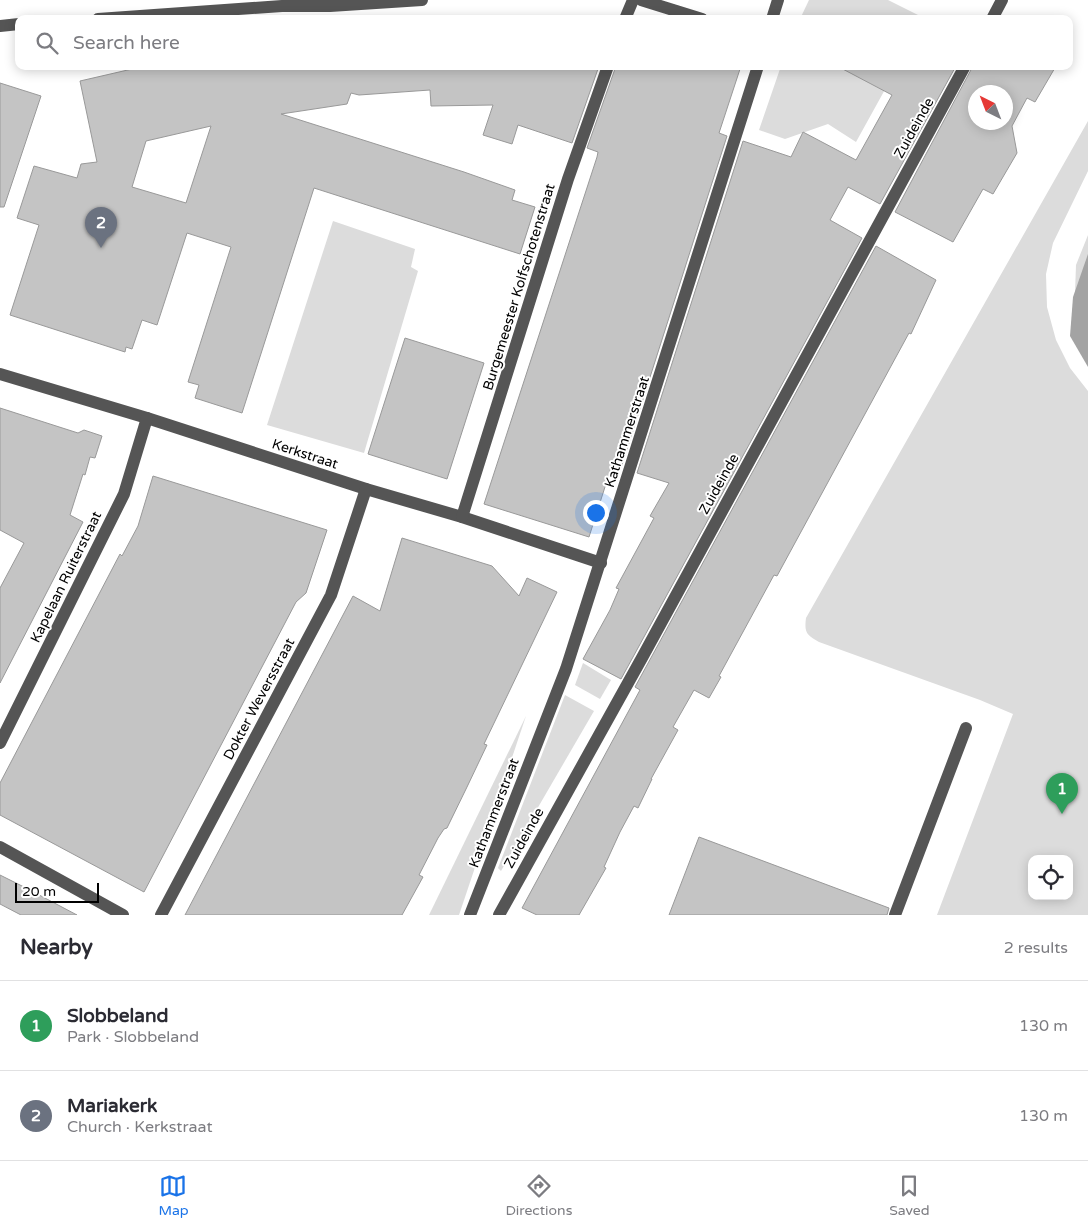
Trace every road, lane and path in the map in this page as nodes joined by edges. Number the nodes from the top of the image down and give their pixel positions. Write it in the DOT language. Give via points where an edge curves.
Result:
graph roads {
  1 [pos="422,0"];
  2 [pos="633,0"];
  3 [pos="641,0"];
  4 [pos="778,0"];
  5 [pos="1002,0"];
  6 [pos="330,3"];
  7 [pos="155,15"];
  8 [pos="627,15"];
  9 [pos="689,15"];
  10 [pos="773,15"];
  11 [pos="994,15"];
  12 [pos="15,24"];
  13 [pos="0,26"];
  14 [pos="607,70"];
  15 [pos="757,70"];
  16 [pos="963,70"];
  17 [pos="0,374"];
  18 [pos="147,418"];
  19 [pos="366,489"];
  20 [pos="462,517"];
  21 [pos="601,563"];
  22 [pos="966,728"];
  23 [pos="0,743"];
  24 [pos="0,847"];
  25 [pos="123,915"];
  26 [pos="161,915"];
  27 [pos="470,915"];
  28 [pos="499,915"];
  29 [pos="895,915"];
  1 -- 6 [label="street"];
  2 -- 8 [label="street"];
  3 -- 9 [label="street"];
  4 -- 10 [label="street"];
  5 -- 11 [label="street"];
  6 -- 7 [label="street"];
  12 -- 13 [label="street"];
  14 -- 20 [label="street, Burgemeester Kolfschotenstraat" via="568,179"];
  15 -- 21 [label="street, Kathammerstraat"];
  16 -- 28 [label="street, Zuideinde"];
  17 -- 18 [label="street, Kerkstraat"];
  18 -- 19 [label="street, Kerkstraat"];
  18 -- 23 [label="street, Kapelaan Ruiterstraat" via="124,494"];
  19 -- 20 [label="street, Kerkstraat"];
  19 -- 26 [label="street, Dokter Weversstraat" via="331,595"];
  20 -- 21 [label="street, Kerkstraat"];
  21 -- 27 [label="street, Kathammerstraat" via="566,669"];
  22 -- 29 [label="street"];
  24 -- 25 [label="street"];
}
